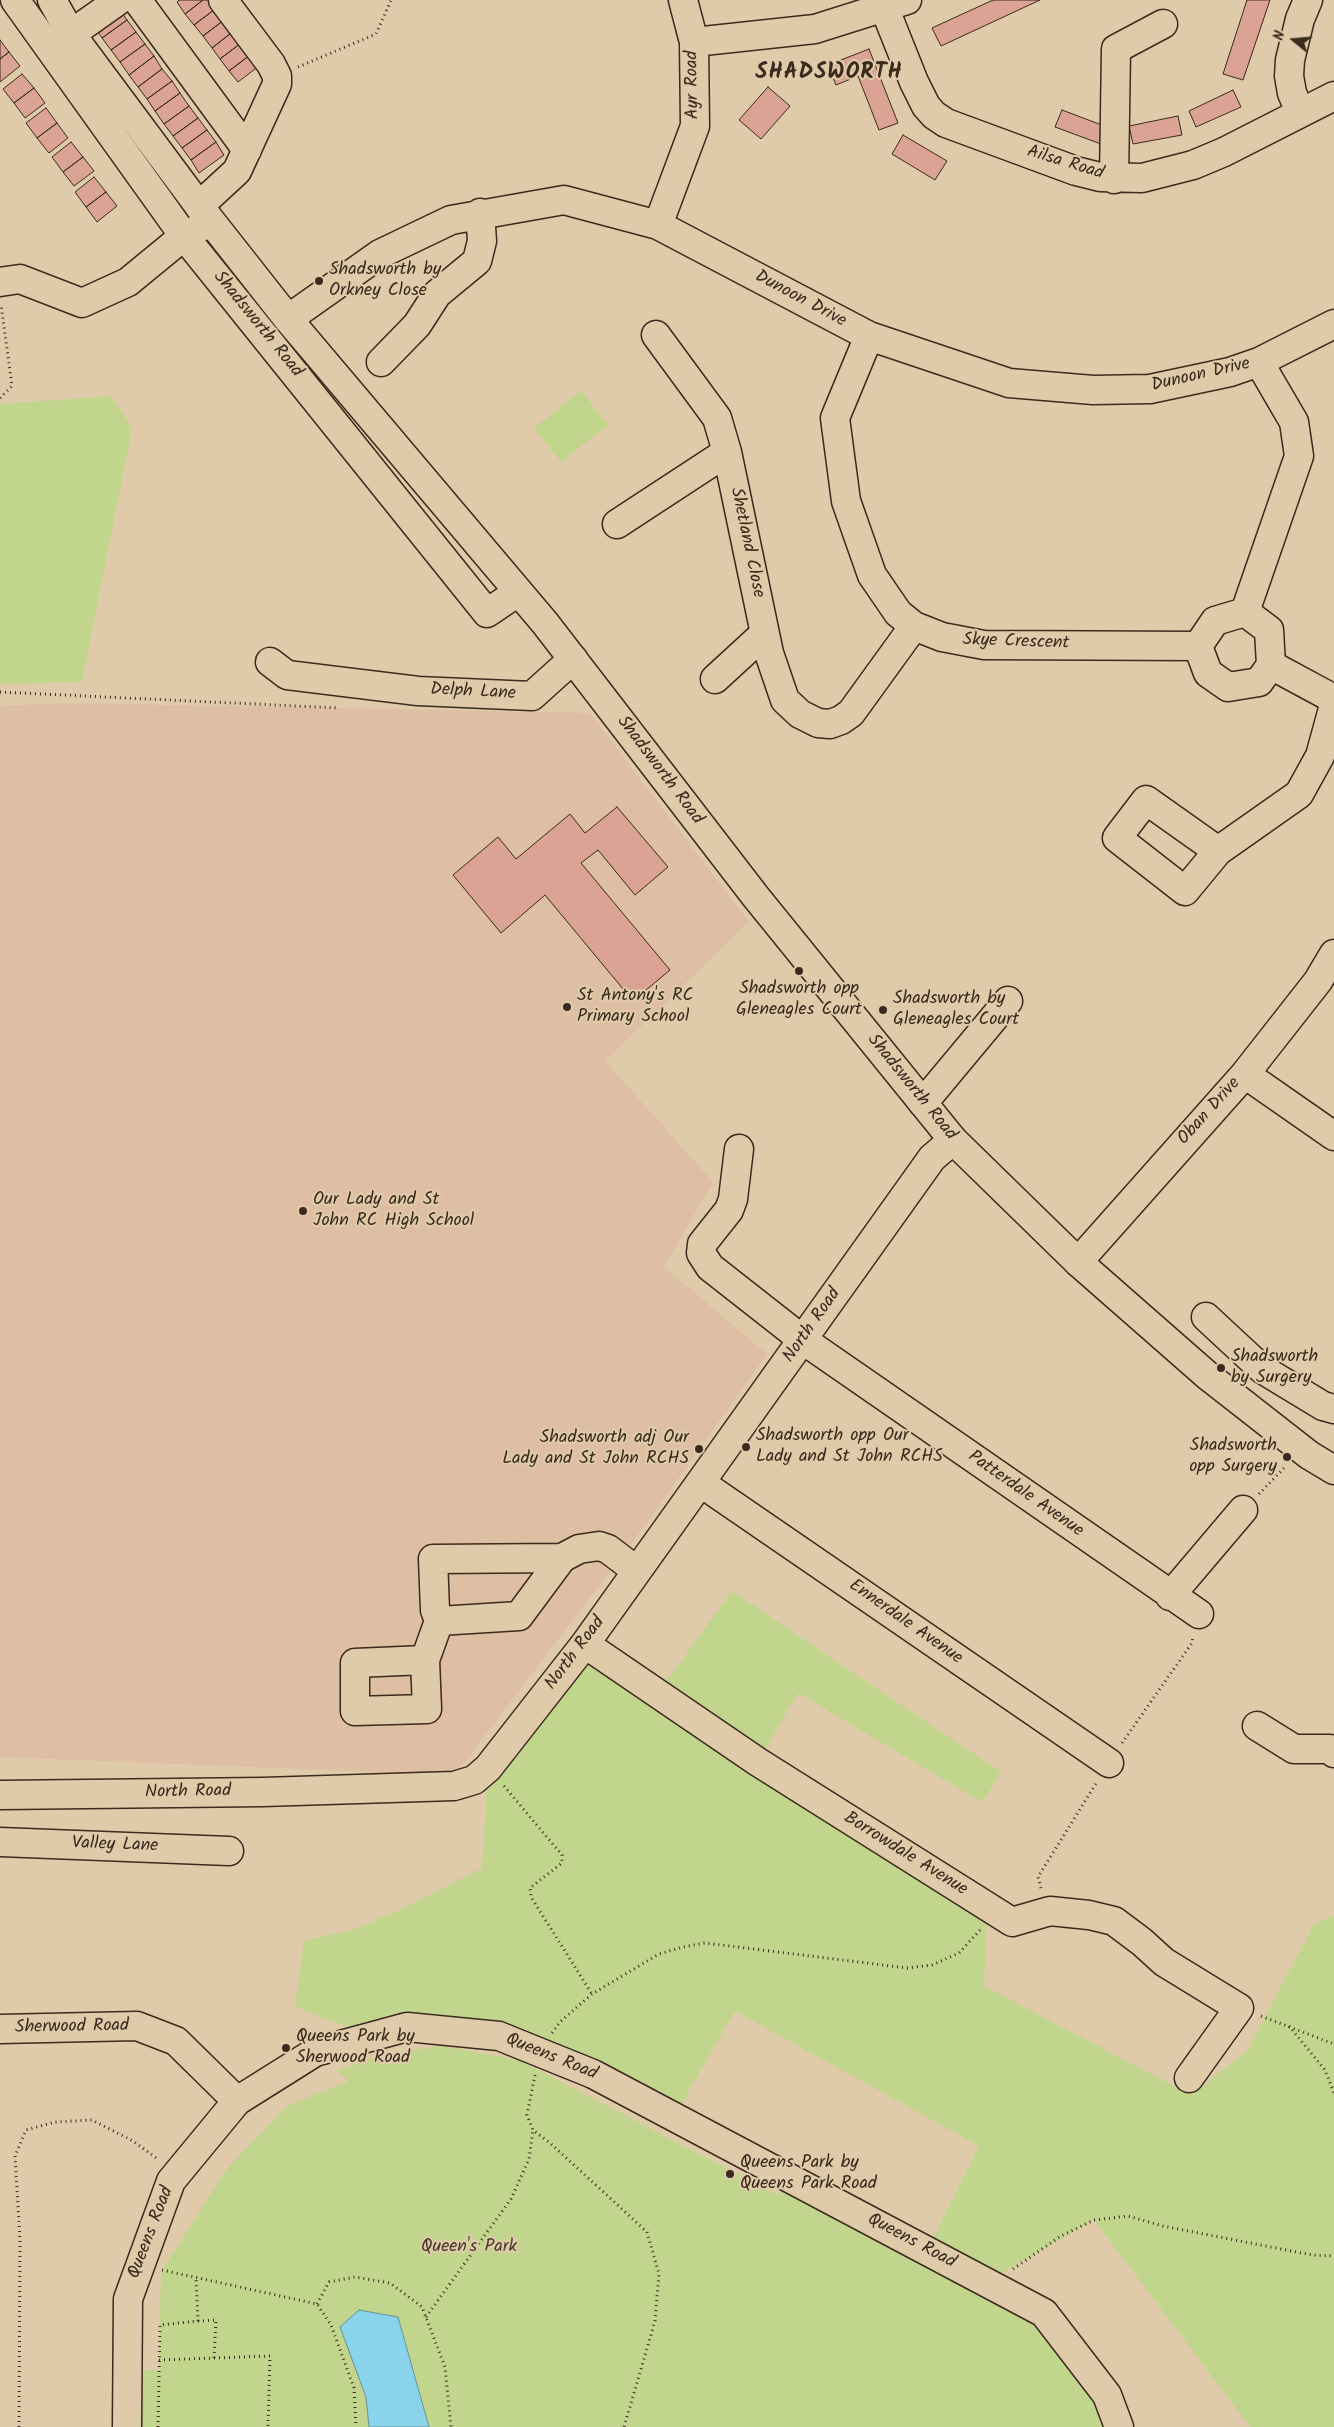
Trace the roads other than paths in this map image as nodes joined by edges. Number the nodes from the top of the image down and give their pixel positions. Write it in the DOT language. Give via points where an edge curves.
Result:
graph roads {
  1 [pos="15,0"];
  2 [pos="52,0"];
  3 [pos="119,0"];
  4 [pos="137,0"];
  5 [pos="223,0"];
  6 [pos="683,0"];
  7 [pos="1308,0"];
  8 [pos="895,4"];
  9 [pos="1163,24"];
  10 [pos="71,34"];
  11 [pos="694,42"];
  12 [pos="1334,96"];
  13 [pos="1300,112"];
  14 [pos="247,150"];
  15 [pos="1114,179"];
  16 [pos="480,213"];
  17 [pos="205,214"];
  18 [pos="658,226"];
  19 [pos="184,236"];
  20 [pos="0,282"];
  21 [pos="288,319"];
  22 [pos="1334,324"];
  23 [pos="656,335"];
  24 [pos="869,336"];
  25 [pos="381,362"];
  26 [pos="1260,362"];
  27 [pos="727,452"];
  28 [pos="617,524"];
  29 [pos="518,592"];
  30 [pos="1245,612"];
  31 [pos="914,626"];
  32 [pos="764,634"];
  33 [pos="1198,646"];
  34 [pos="573,659"];
  35 [pos="270,662"];
  36 [pos="1271,665"];
  37 [pos="715,679"];
  38 [pos="1334,699"];
  39 [pos="1334,705"];
  40 [pos="1218,851"];
  41 [pos="1334,954"];
  42 [pos="1008,1000"];
  43 [pos="1245,1074"];
  44 [pos="923,1103"];
  45 [pos="1334,1136"];
  46 [pos="953,1140"];
  47 [pos="739,1149"];
  48 [pos="1078,1262"];
  49 [pos="1206,1317"];
  50 [pos="803,1340"];
  51 [pos="1334,1408"];
  52 [pos="1334,1470"];
  53 [pos="701,1482"];
  54 [pos="1243,1510"];
  55 [pos="562,1558"];
  56 [pos="638,1571"];
  57 [pos="1170,1596"];
  58 [pos="1199,1614"];
  59 [pos="438,1621"];
  60 [pos="585,1644"];
  61 [pos="425,1660"];
  62 [pos="1257,1726"];
  63 [pos="1333,1749"];
  64 [pos="1109,1763"];
  65 [pos="0,1795"];
  66 [pos="0,1842"];
  67 [pos="230,1851"];
  68 [pos="0,2029"];
  69 [pos="1189,2078"];
  70 [pos="237,2101"];
  71 [pos="127,2427"];
  72 [pos="1119,2427"];
  1 -- 19 [label="street, Shadsworth Road"];
  2 -- 10 [label="street, Shadsworth Road"];
  3 -- 10 [label="street"];
  4 -- 14 [label="street"];
  5 -- 14 [label="street" via="272,64 277,76 277,84"];
  6 -- 11 [label="street, Ayr Road"];
  7 -- 13 [label="street" via="1290,60 1292,93"];
  8 -- 11 [label="street" via="815,29"];
  8 -- 15 [label="street, Ailsa Road" via="914,82 926,106 934,114 946,123 1068,168"];
  9 -- 15 [label="street" via="1116,49"];
  10 -- 17 [label="street, Shadsworth Road"];
  11 -- 18 [label="street, Ayr Road" via="696,126"];
  12 -- 13 [label="street, Ailsa Road"];
  13 -- 15 [label="street, Ailsa Road" via="1193,165 1142,178"];
  14 -- 17 [label="street" via="237,171"];
  16 -- 18 [label="street, Dunoon Drive" via="564,200"];
  16 -- 21 [label="street, Dunoon Drive" via="451,220 380,254"];
  16 -- 25 [label="street" via="482,241 477,261 437,294 417,325"];
  17 -- 19 [label="street"];
  17 -- 21 [label="street, Shadsworth Road"];
  18 -- 24 [label="street, Dunoon Drive"];
  19 -- 20 [label="street" via="128,282 82,303 20,279"];
  19 -- 29 [label="street, Shadsworth Road" via="487,613"];
  21 -- 29 [label="street, Shadsworth Road"];
  22 -- 26 [label="street, Dunoon Drive"];
  23 -- 27 [label="street, Shetland Close" via="717,418"];
  24 -- 26 [label="street, Dunoon Drive" via="1009,383 1093,390 1150,389 1230,372"];
  24 -- 31 [label="street, Skye Crescent" via="835,418 846,501 872,575 898,613"];
  26 -- 30 [label="street" via="1294,422 1299,456"];
  27 -- 28 [label="street"];
  27 -- 32 [label="street, Shetland Close"];
  29 -- 34 [label="street, Shadsworth Road"];
  30 -- 33 [label="street" via="1214,621"];
  30 -- 36 [label="street" via="1269,630"];
  31 -- 32 [label="street, Shetland Close" via="851,713 830,724 809,720 785,700"];
  31 -- 33 [label="street, Skye Crescent" via="942,637 984,645"];
  32 -- 37 [label="street"];
  33 -- 36 [label="street" via="1208,674 1228,687 1259,682"];
  34 -- 35 [label="street, Delph Lane" via="532,696 418,691 287,675"];
  34 -- 44 [label="street, Shadsworth Road" via="756,897"];
  36 -- 38 [label="street"];
  39 -- 40 [label="street" via="1320,756 1299,794"];
  41 -- 43 [label="street, Oban Drive" via="1318,981"];
  42 -- 44 [label="street"];
  43 -- 45 [label="street"];
  43 -- 48 [label="street, Oban Drive"];
  44 -- 46 [label="street, Shadsworth Road"];
  46 -- 48 [label="street, Shadsworth Road"];
  46 -- 50 [label="street, North Road" via="932,1158"];
  47 -- 50 [label="street, Patterdale Avenue" via="733,1199 729,1210 706,1237 702,1253 710,1267"];
  48 -- 52 [label="street, Shadsworth Road" via="1208,1376 1309,1455"];
  49 -- 51 [label="street" via="1262,1370 1323,1406"];
  50 -- 53 [label="street, North Road"];
  50 -- 57 [label="street, Patterdale Avenue"];
  53 -- 56 [label="street, North Road"];
  53 -- 64 [label="street, Ennerdale Avenue"];
  54 -- 57 [label="street"];
  55 -- 56 [label="street" via="579,1548 599,1546"];
  55 -- 59 [label="street" via="519,1616"];
  55 -- 59 [label="street" via="433,1559"];
  56 -- 60 [label="street, North Road"];
  57 -- 58 [label="street, Patterdale Avenue"];
  59 -- 61 [label="street"];
  60 -- 65 [label="street, North Road" via="488,1768 474,1780 454,1786"];
  60 -- 69 [label="street, Borrowdale Avenue" via="758,1762 1012,1922 1050,1912 1114,1921 1164,1962 1239,2008"];
  62 -- 63 [label="street" via="1294,1749"];
  66 -- 67 [label="street, Valley Lane"];
  68 -- 70 [label="street, Sherwood Road" via="137,2026 176,2040"];
  70 -- 71 [label="street, Queens Road" via="171,2181 128,2299"];
  70 -- 72 [label="street, Queens Road" via="315,2052 407,2027 499,2036 593,2074 1044,2313 1107,2396"];
}
